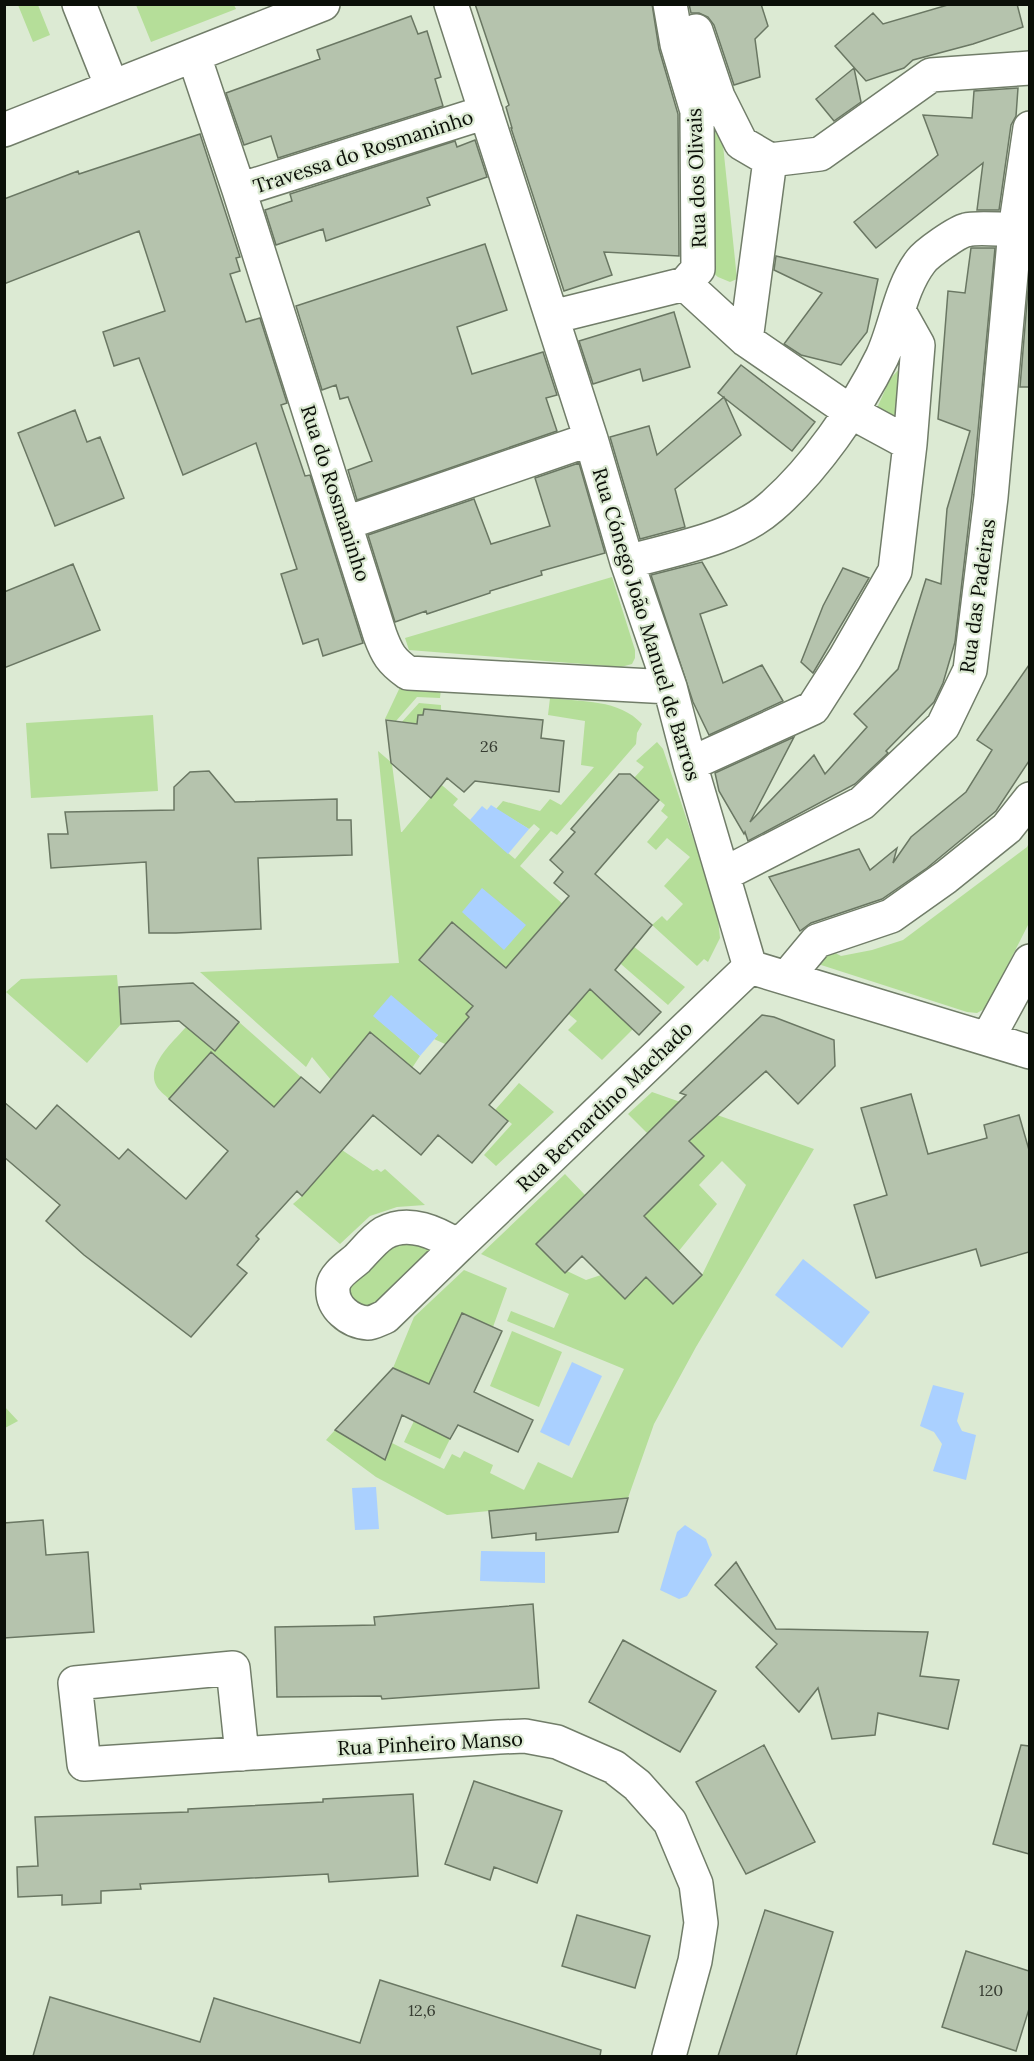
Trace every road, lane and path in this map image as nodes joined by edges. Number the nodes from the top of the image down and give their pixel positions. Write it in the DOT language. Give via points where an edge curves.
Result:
graph roads {
  1 [pos="79,4"];
  2 [pos="323,4"];
  3 [pos="451,4"];
  4 [pos="670,4"];
  5 [pos="688,4"];
  6 [pos="194,56"];
  7 [pos="1029,68"];
  8 [pos="112,87"];
  9 [pos="486,112"];
  10 [pos="1029,128"];
  11 [pos="4,130"];
  12 [pos="770,160"];
  13 [pos="239,190"];
  14 [pos="1022,231"];
  15 [pos="685,284"];
  16 [pos="899,311"];
  17 [pos="552,318"];
  18 [pos="746,340"];
  19 [pos="851,412"];
  20 [pos="591,439"];
  21 [pos="910,444"];
  22 [pos="345,523"];
  23 [pos="627,562"];
  24 [pos="670,687"];
  25 [pos="690,764"];
  26 [pos="1029,799"];
  27 [pos="724,874"];
  28 [pos="1029,961"];
  29 [pos="750,967"];
  30 [pos="787,977"];
  31 [pos="988,1038"];
  32 [pos="1029,1052"];
  33 [pos="458,1246"];
  34 [pos="242,1754"];
  35 [pos="669,2056"];
  1 -- 8 [label="street"];
  2 -- 6 [label="street"];
  3 -- 9 [label="street, Rua Cónego João Manuel de Barros"];
  4 -- 15 [label="street, Rua dos Olivais" via="697,111 698,269"];
  5 -- 12 [label="street, Rua dos Olivais" via="718,97 741,143"];
  6 -- 8 [label="street"];
  6 -- 13 [label="street, Rua do Rosmaninho"];
  7 -- 12 [label="street" via="931,75 820,154"];
  8 -- 11 [label="street"];
  9 -- 13 [label="street, Travessa do Rosmaninho"];
  9 -- 17 [label="street, Rua Cónego João Manuel de Barros"];
  10 -- 14 [label="street, Rua das Padeiras"];
  12 -- 18 [label="street"];
  13 -- 22 [label="street, Rua do Rosmaninho"];
  14 -- 16 [label="street" via="965,230 939,246 922,259 912,275"];
  14 -- 27 [label="street, Rua das Padeiras" via="970,670 943,726 862,803"];
  15 -- 17 [label="street"];
  15 -- 18 [label="street"];
  16 -- 19 [label="street" via="882,357"];
  16 -- 21 [label="street" via="918,345"];
  17 -- 20 [label="street, Rua Cónego João Manuel de Barros"];
  18 -- 19 [label="street"];
  19 -- 21 [label="street"];
  19 -- 23 [label="street" via="804,475 770,508 744,525 712,538"];
  20 -- 22 [label="street"];
  20 -- 23 [label="street, Rua Cónego João Manuel de Barros"];
  21 -- 25 [label="street" via="895,572 813,708"];
  22 -- 24 [label="street, Rua do Rosmaninho" via="387,652 394,663 408,672"];
  23 -- 24 [label="street, Rua Cónego João Manuel de Barros"];
  24 -- 25 [label="street, Rua Cónego João Manuel de Barros"];
  25 -- 27 [label="street, Rua Cónego João Manuel de Barros"];
  26 -- 30 [label="street" via="1007,828 946,877 891,916 817,941"];
  27 -- 29 [label="street, Rua Cónego João Manuel de Barros"];
  28 -- 31 [label="street"];
  29 -- 30 [label="street"];
  29 -- 33 [label="street, Rua Bernardino Machado"];
  30 -- 31 [label="street"];
  31 -- 32 [label="street"];
  34 -- 34 [label="street, Rua Pinheiro Manso" via="233,1668 75,1683 84,1764"];
  34 -- 35 [label="street, Rua Pinheiro Manso" via="525,1737 557,1742 614,1767 637,1785 670,1822 696,1884 701,1923 695,1961"];
}
